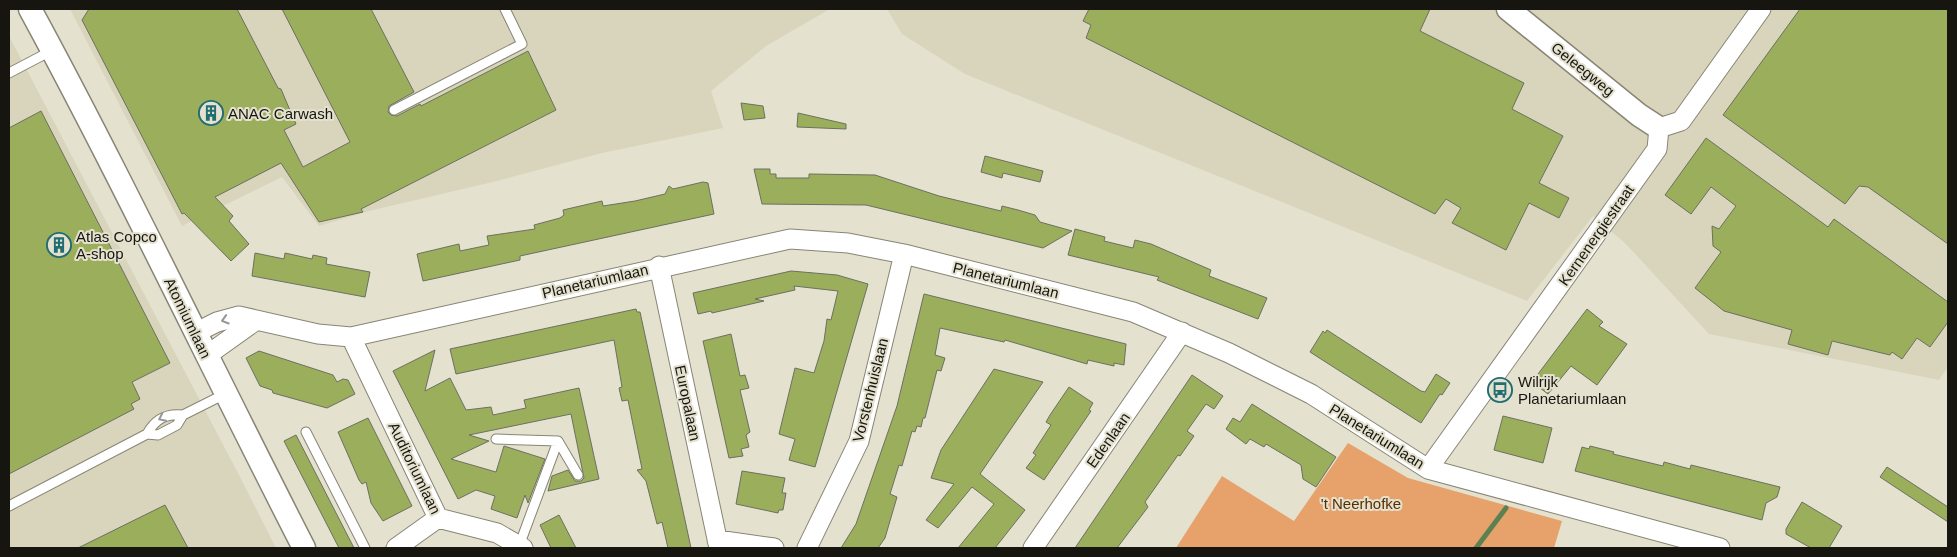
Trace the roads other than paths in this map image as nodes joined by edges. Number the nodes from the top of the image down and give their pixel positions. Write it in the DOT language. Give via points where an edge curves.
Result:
graph roads {
  1 [pos="30,9"];
  2 [pos="505,9"];
  3 [pos="1508,9"];
  4 [pos="1761,9"];
  5 [pos="51,51"];
  6 [pos="9,72"];
  7 [pos="394,110"];
  8 [pos="1659,128"];
  9 [pos="904,254"];
  10 [pos="659,266"];
  11 [pos="256,321"];
  12 [pos="1182,332"];
  13 [pos="195,334"];
  14 [pos="351,336"];
  15 [pos="206,356"];
  16 [pos="225,394"];
  17 [pos="183,415"];
  18 [pos="306,432"];
  19 [pos="147,434"];
  20 [pos="496,439"];
  21 [pos="558,442"];
  22 [pos="1428,469"];
  23 [pos="578,475"];
  24 [pos="9,506"];
  25 [pos="438,518"];
  26 [pos="718,544"];
  27 [pos="521,547"];
  28 [pos="304,548"];
  29 [pos="365,548"];
  30 [pos="396,548"];
  31 [pos="774,548"];
  32 [pos="807,548"];
  33 [pos="1033,548"];
  34 [pos="1720,548"];
  1 -- 5 [label="street, Atomiumlaan"];
  2 -- 7 [label="lane" via="522,44"];
  3 -- 8 [label="street, Geleegweg" via="1638,115"];
  4 -- 8 [label="street" via="1681,121"];
  5 -- 6 [label="lane"];
  5 -- 13 [label="street, Atomiumlaan" via="149,237"];
  8 -- 22 [label="street, Kernenergiestraat" via="1657,149"];
  9 -- 10 [label="street, Planetariumlaan" via="848,243 790,239"];
  9 -- 12 [label="street, Planetariumlaan" via="1133,312"];
  9 -- 32 [label="street, Vorstenhuislaan" via="859,441"];
  10 -- 14 [label="street, Planetariumlaan"];
  10 -- 26 [label="street, Europalaan"];
  11 -- 13 [label="street, Planetariumlaan, one-way" via="238,316 217,322"];
  11 -- 14 [label="street, Planetariumlaan" via="318,334"];
  11 -- 15 [label="street"];
  12 -- 22 [label="street, Planetariumlaan" via="1311,394"];
  12 -- 33 [label="street, Edenlaan"];
  13 -- 15 [label="street, Atomiumlaan"];
  14 -- 25 [label="street, Auditoriumlaan"];
  15 -- 16 [label="street, Atomiumlaan"];
  16 -- 17 [label="lane"];
  16 -- 28 [label="street, Atomiumlaan"];
  17 -- 19 [label="lane" via="177,426 158,435"];
  17 -- 19 [label="lane, one-way" via="172,414 154,422"];
  18 -- 29 [label="lane"];
  19 -- 24 [label="lane"];
  20 -- 21 [label="lane"];
  21 -- 23 [label="lane"];
  21 -- 27 [label="lane"];
  22 -- 34 [label="street, Planetariumlaan"];
  25 -- 27 [label="street, Auditoriumlaan" via="497,533"];
  25 -- 30 [label="street"];
  26 -- 31 [label="street, Europalaan"];
}
